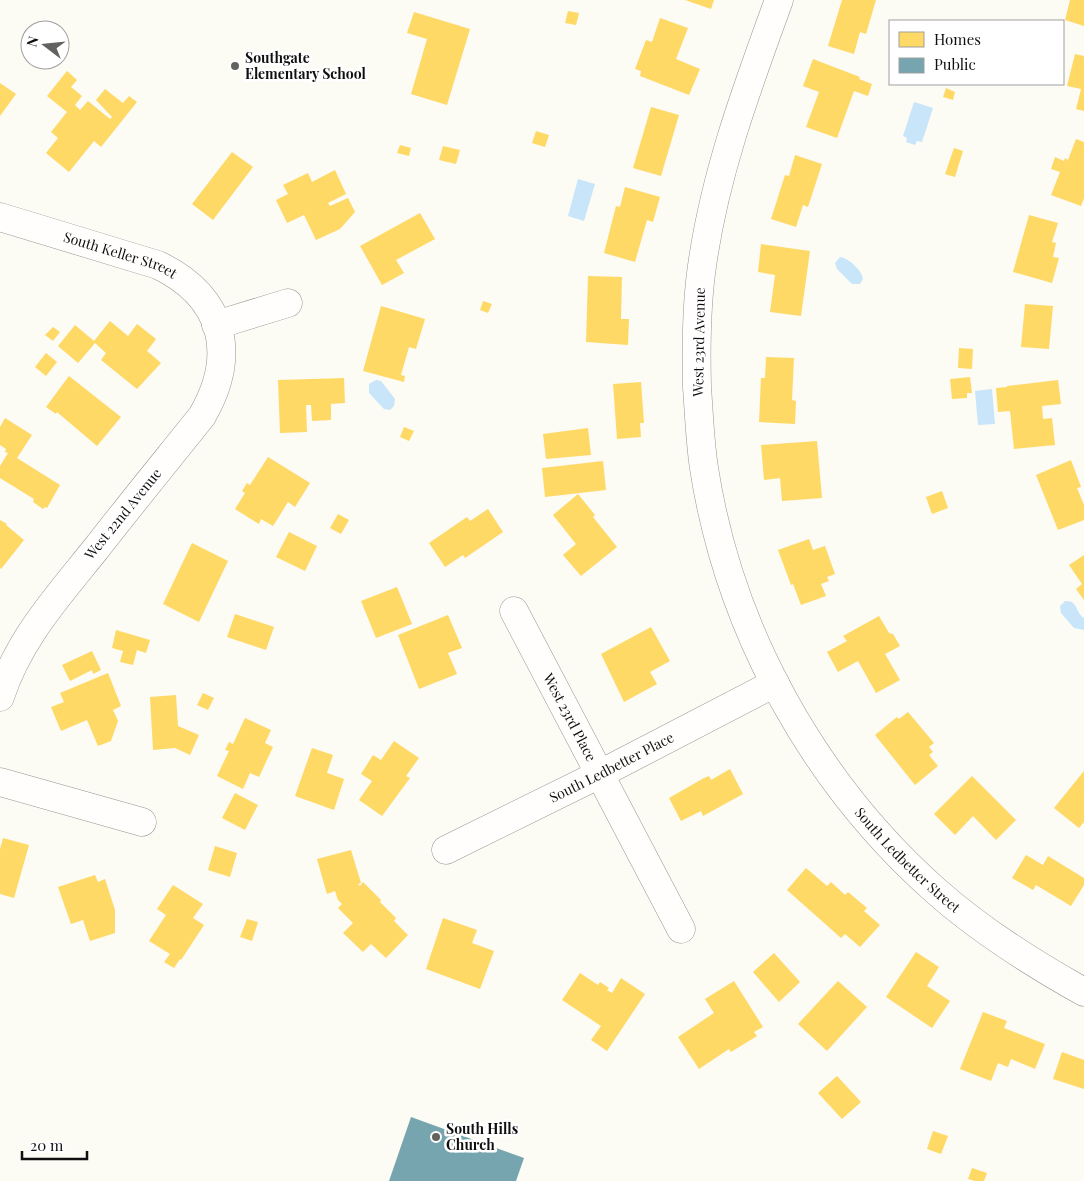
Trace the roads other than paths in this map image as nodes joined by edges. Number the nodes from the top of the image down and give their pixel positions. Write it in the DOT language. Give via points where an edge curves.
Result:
graph roads {
  1 [pos="779,0"];
  2 [pos="0,217"];
  3 [pos="288,303"];
  4 [pos="216,325"];
  5 [pos="514,611"];
  6 [pos="775,683"];
  7 [pos="0,697"];
  8 [pos="600,774"];
  9 [pos="0,782"];
  10 [pos="142,822"];
  11 [pos="446,850"];
  12 [pos="681,930"];
  13 [pos="1084,992"];
  1 -- 6 [label="street, West 23rd Avenue" via="734,126 719,181 702,266 696,362 703,466 723,556 753,638"];
  2 -- 4 [label="street, South Keller Street" via="158,265 190,284 207,303"];
  3 -- 4 [label="street"];
  4 -- 7 [label="street, West 22nd Avenue" via="221,341 219,377 202,416 44,614 19,652"];
  5 -- 8 [label="street, West 23rd Place"];
  6 -- 8 [label="street, South Ledbetter Place"];
  6 -- 13 [label="street, South Ledbetter Street" via="792,716 846,796 905,862 968,918 1034,964"];
  8 -- 11 [label="street, South Ledbetter Place"];
  8 -- 12 [label="street, West 23rd Place"];
  9 -- 10 [label="street"];
}
